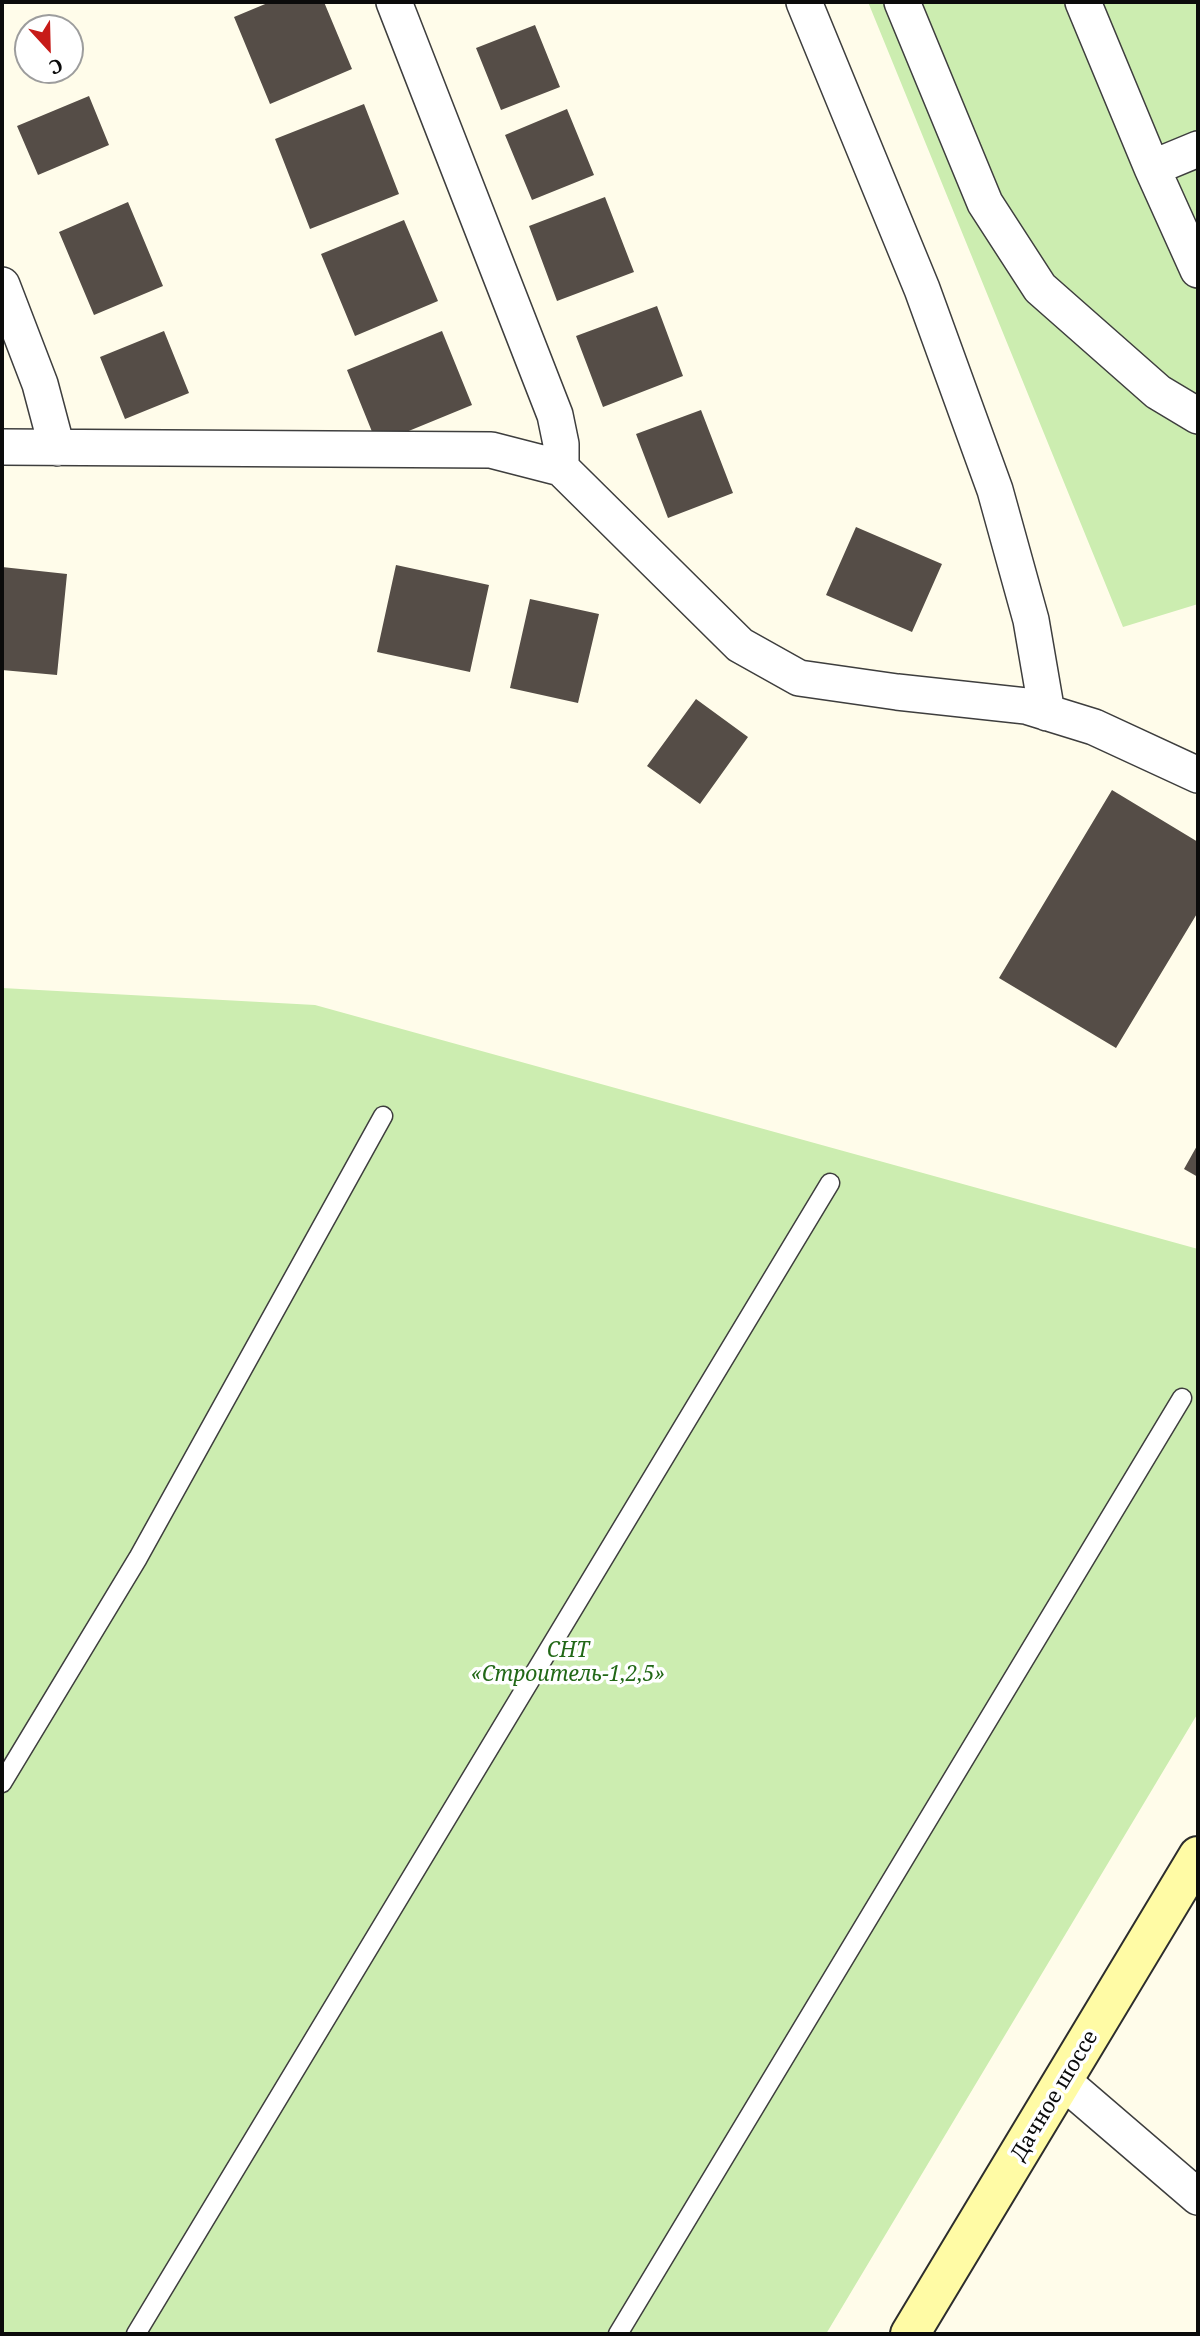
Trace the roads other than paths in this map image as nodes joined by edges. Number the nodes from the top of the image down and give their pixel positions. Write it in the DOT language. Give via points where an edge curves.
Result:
graph roads {
  1 [pos="394,2"];
  2 [pos="804,2"];
  3 [pos="902,2"];
  4 [pos="1083,2"];
  5 [pos="1198,149"];
  6 [pos="1152,168"];
  7 [pos="1198,270"];
  8 [pos="2,285"];
  9 [pos="1198,416"];
  10 [pos="2,447"];
  11 [pos="57,448"];
  12 [pos="561,468"];
  13 [pos="1047,713"];
  14 [pos="1198,775"];
  15 [pos="383,1116"];
  16 [pos="830,1182"];
  17 [pos="1182,1398"];
  18 [pos="2,1783"];
  19 [pos="1198,1856"];
  20 [pos="1064,2082"];
  21 [pos="1198,2197"];
  22 [pos="136,2334"];
  23 [pos="618,2334"];
  24 [pos="910,2334"];
  1 -- 12 [label="street" via="555,415"];
  2 -- 13 [label="street" via="922,289 995,490 1031,620"];
  3 -- 9 [label="street" via="985,203 1040,288 1158,392"];
  4 -- 6 [label="street"];
  5 -- 6 [label="street"];
  6 -- 7 [label="street"];
  8 -- 11 [label="street" via="40,384"];
  10 -- 11 [label="street"];
  11 -- 12 [label="street" via="491,450"];
  12 -- 13 [label="street" via="740,645 799,678 1026,706"];
  13 -- 14 [label="street" via="1094,727"];
  15 -- 18 [label="lane" via="138,1558"];
  16 -- 22 [label="lane"];
  17 -- 23 [label="lane"];
  19 -- 20 [label="main road, Дачное шоссе"];
  20 -- 21 [label="street"];
  20 -- 24 [label="main road, Дачное шоссе"];
}
